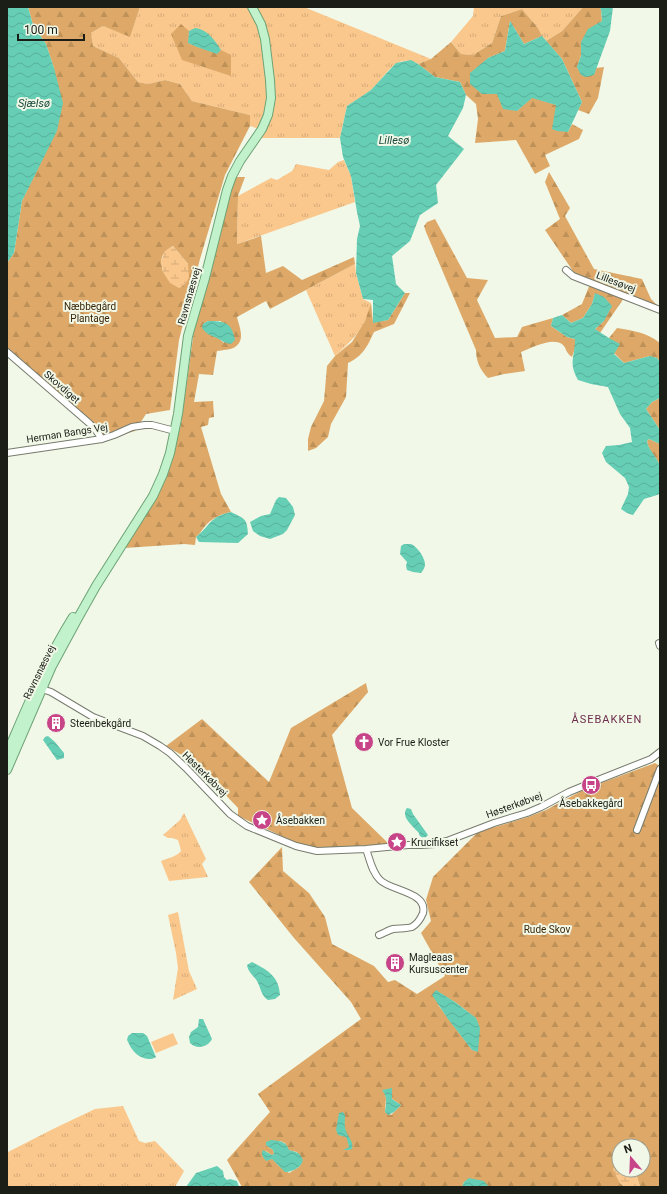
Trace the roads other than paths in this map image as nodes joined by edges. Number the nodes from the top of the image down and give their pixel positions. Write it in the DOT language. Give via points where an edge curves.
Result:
graph roads {
  1 [pos="252,7"];
  2 [pos="566,270"];
  3 [pos="660,310"];
  4 [pos="7,352"];
  5 [pos="175,431"];
  6 [pos="102,439"];
  7 [pos="7,453"];
  8 [pos="39,688"];
  9 [pos="660,752"];
  10 [pos="7,753"];
  11 [pos="8,767"];
  12 [pos="660,769"];
  13 [pos="636,830"];
  14 [pos="366,849"];
  15 [pos="379,935"];
  1 -- 5 [label="main road, Ravnsnæsvej" via="265,39 271,98 268,115 240,161 227,190 188,336"];
  2 -- 3 [label="street, Lillesøvej" via="574,276"];
  4 -- 6 [label="street, Skovdiget" via="95,429"];
  5 -- 6 [label="street, Herman Bangs Vej" via="145,424"];
  5 -- 8 [label="main road, Ravnsnæsvej" via="168,460 153,496 96,586"];
  6 -- 7 [label="street, Herman Bangs Vej"];
  8 -- 10 [label="main road, Ravnsnæsvej"];
  8 -- 11 [label="main road, Ravnsnæsvej"];
  8 -- 14 [label="street, Høsterkøbvej" via="160,746 186,768 230,814 247,826 310,850"];
  9 -- 14 [label="street, Høsterkøbvej" via="651,759 527,813 447,841"];
  12 -- 13 [label="street"];
  14 -- 15 [label="street" via="374,872 380,880 415,896 423,906 421,918 410,928 393,929"];
}
